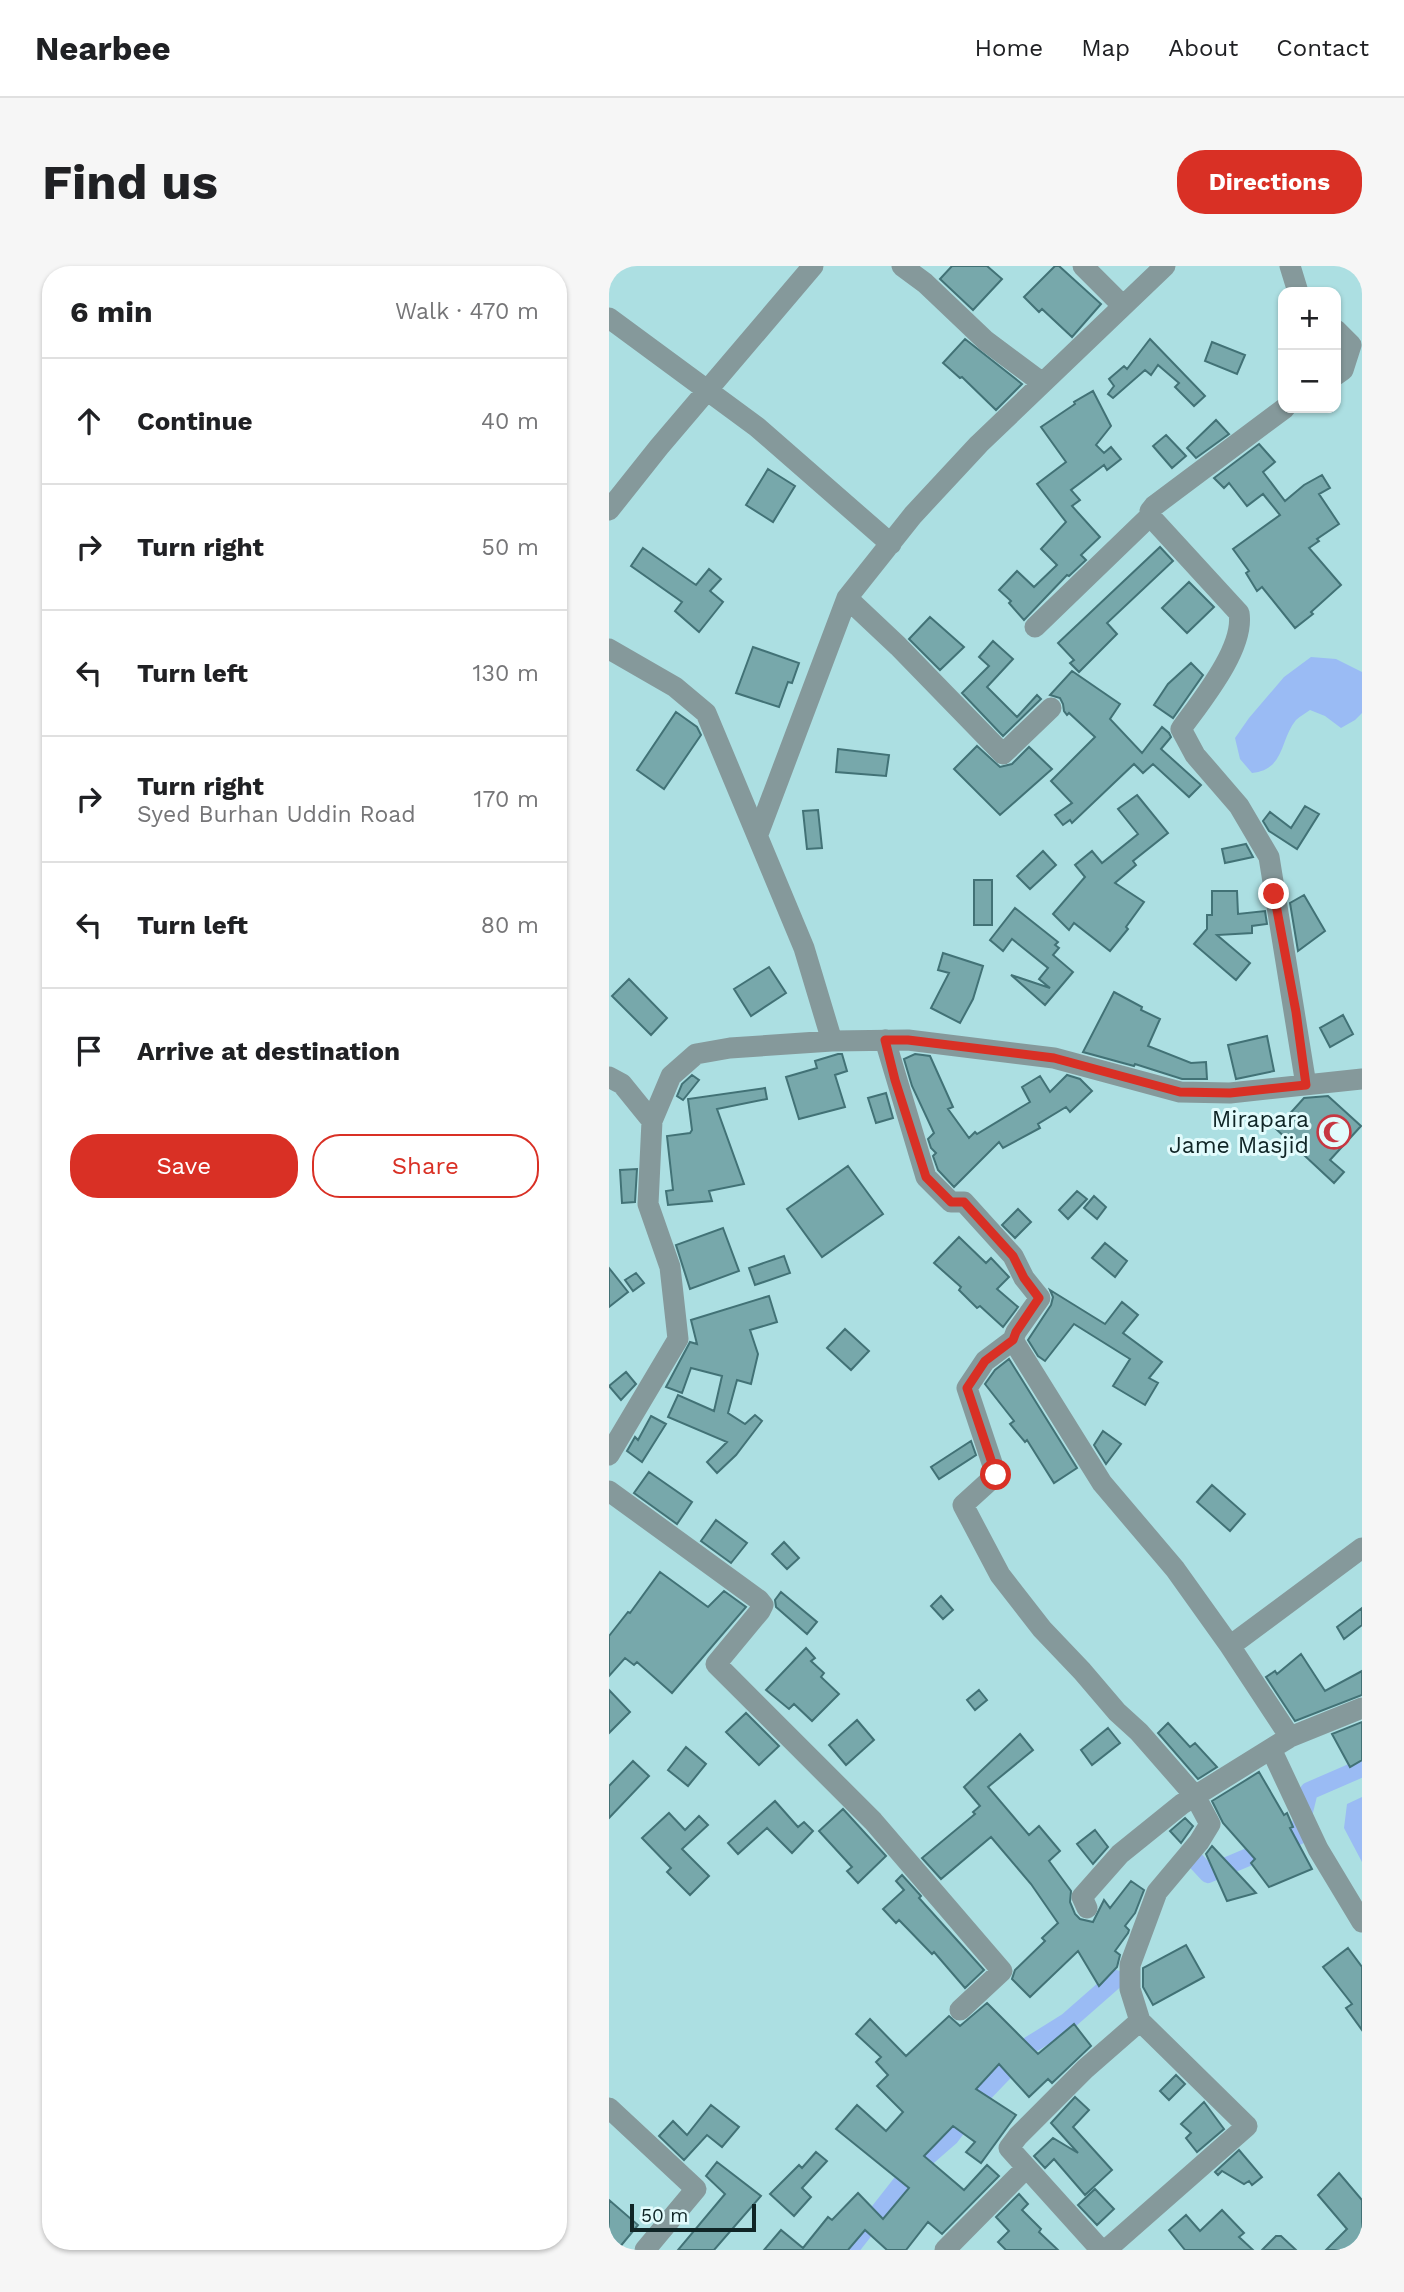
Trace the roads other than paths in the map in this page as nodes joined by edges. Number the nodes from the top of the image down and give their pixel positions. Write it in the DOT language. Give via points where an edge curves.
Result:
graph roads {
  1 [pos="813,266"];
  2 [pos="902,266"];
  3 [pos="1083,266"];
  4 [pos="1165,266"];
  5 [pos="1290,266"];
  6 [pos="1296,287"];
  7 [pos="1123,306"];
  8 [pos="609,318"];
  9 [pos="1341,335"];
  10 [pos="1341,371"];
  11 [pos="1041,383"];
  12 [pos="708,389"];
  13 [pos="1278,413"];
  14 [pos="609,510"];
  15 [pos="1150,516"];
  16 [pos="891,544"];
  17 [pos="847,598"];
  18 [pos="1035,627"];
  19 [pos="609,649"];
  20 [pos="1051,708"];
  21 [pos="758,835"];
  22 [pos="885,1040"];
  23 [pos="832,1041"];
  24 [pos="609,1077"];
  25 [pos="1362,1079"];
  26 [pos="1306,1085"];
  27 [pos="653,1121"];
  28 [pos="1013,1340"];
  29 [pos="611,1445"];
  30 [pos="609,1491"];
  31 [pos="1362,1548"];
  32 [pos="1230,1646"];
  33 [pos="1362,1708"];
  34 [pos="1290,1737"];
  35 [pos="1275,1759"];
  36 [pos="1195,1797"];
  37 [pos="1087,1908"];
  38 [pos="1362,1922"];
  39 [pos="960,2010"];
  40 [pos="1140,2021"];
  41 [pos="609,2108"];
  42 [pos="1026,2168"];
  43 [pos="645,2250"];
  44 [pos="945,2250"];
  45 [pos="1104,2250"];
  1 -- 12 [label="street"];
  2 -- 11 [label="street"];
  3 -- 7 [label="street"];
  4 -- 7 [label="street"];
  5 -- 6 [label="street"];
  7 -- 11 [label="street"];
  8 -- 12 [label="street"];
  9 -- 10 [label="street" via="1351,345"];
  11 -- 16 [label="street" via="979,444"];
  12 -- 14 [label="street"];
  12 -- 16 [label="street"];
  13 -- 15 [label="street" via="1154,506"];
  15 -- 18 [label="street"];
  15 -- 26 [label="street" via="1239,613 1234,646 1221,673 1181,729 1195,755 1239,806 1269,857"];
  16 -- 17 [label="street"];
  17 -- 20 [label="street" via="1003,754"];
  17 -- 21 [label="street"];
  19 -- 21 [label="street" via="675,687 706,713"];
  21 -- 23 [label="street" via="804,948"];
  22 -- 23 [label="street"];
  22 -- 26 [label="street" via="1054,1058 1180,1092 1230,1093"];
  22 -- 28 [label="street" via="926,1177 951,1202 964,1202 1013,1256 1039,1298"];
  23 -- 27 [label="street" via="696,1054 671,1076"];
  24 -- 27 [label="street" via="622,1084"];
  25 -- 26 [label="street"];
  27 -- 29 [label="street" via="648,1204 670,1267 678,1339"];
  28 -- 32 [label="street" via="1102,1483 1175,1569"];
  28 -- 36 [label="street" via="985,1361 967,1388 996,1475 963,1505 1000,1575 1042,1629"];
  30 -- 39 [label="street" via="763,1605 716,1664 873,1821 1002,1970"];
  31 -- 32 [label="street"];
  32 -- 34 [label="street"];
  33 -- 34 [label="street"];
  34 -- 35 [label="street"];
  35 -- 36 [label="street"];
  35 -- 38 [label="street" via="1318,1849"];
  36 -- 37 [label="street" via="1120,1854 1082,1896"];
  36 -- 40 [label="street" via="1210,1824 1157,1892 1130,1965"];
  40 -- 42 [label="street" via="1018,2136 1009,2148"];
  40 -- 45 [label="street" via="1247,2126"];
  41 -- 43 [label="street" via="696,2189"];
  42 -- 44 [label="street"];
  42 -- 45 [label="street"];
}
